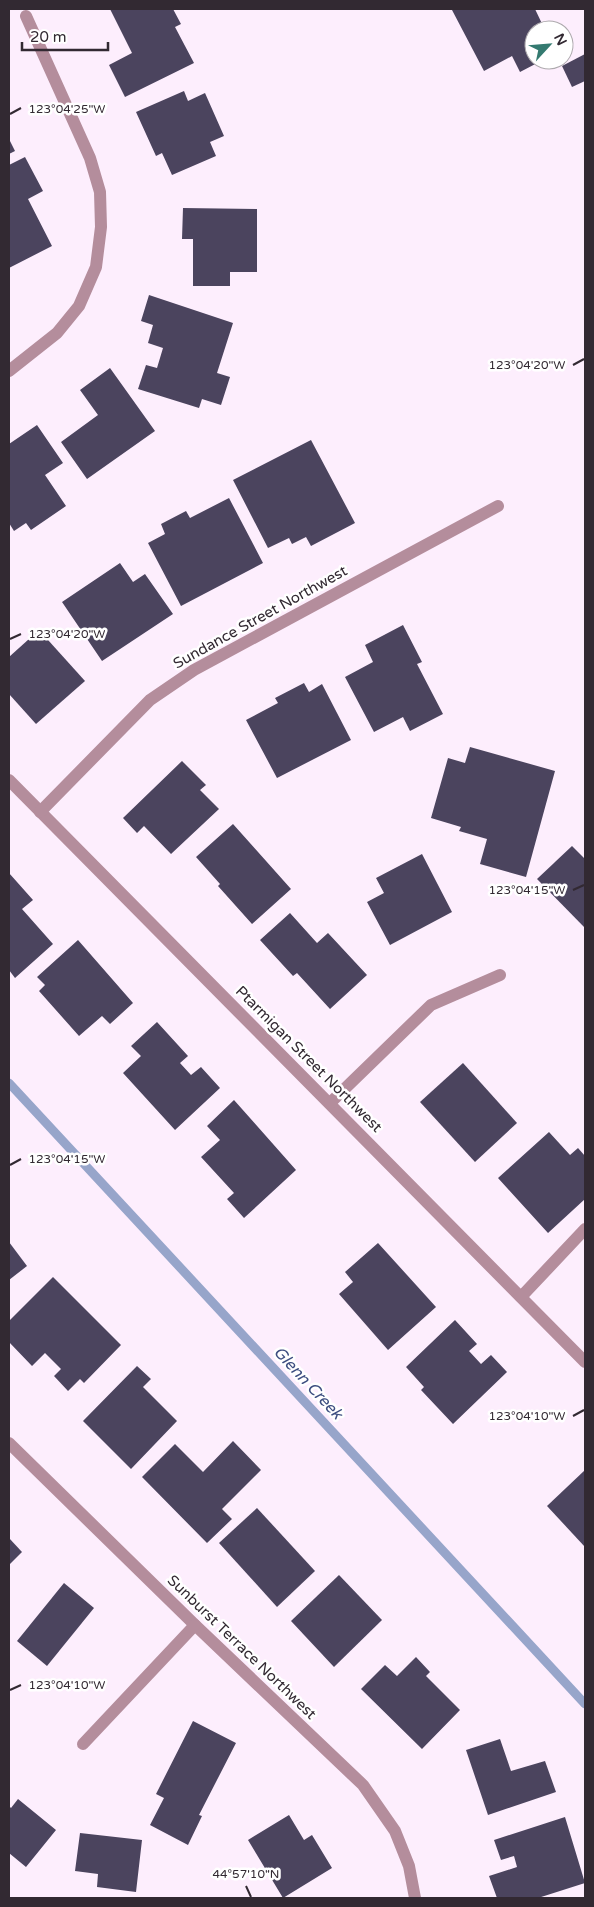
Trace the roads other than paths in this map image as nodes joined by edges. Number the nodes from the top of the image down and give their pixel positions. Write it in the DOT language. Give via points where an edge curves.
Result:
graph roads {
  1 [pos="26,16"];
  2 [pos="9,371"];
  3 [pos="498,506"];
  4 [pos="9,780"];
  5 [pos="40,812"];
  6 [pos="500,975"];
  7 [pos="330,1103"];
  8 [pos="585,1229"];
  9 [pos="521,1297"];
  10 [pos="585,1362"];
  11 [pos="9,1443"];
  12 [pos="195,1625"];
  13 [pos="83,1744"];
  14 [pos="415,1898"];
  1 -- 2 [label="street" via="90,158 100,192 101,227 96,267 79,306 57,333"];
  3 -- 5 [label="street, Sundance Street Northwest" via="194,670 150,700"];
  4 -- 5 [label="street, Ptarmigan Street Northwest"];
  5 -- 7 [label="street, Ptarmigan Street Northwest"];
  6 -- 7 [label="street" via="430,1005"];
  7 -- 9 [label="street, Ptarmigan Street Northwest"];
  8 -- 9 [label="street"];
  9 -- 10 [label="street, Ptarmigan Street Northwest"];
  11 -- 12 [label="street, Sunburst Terrace Northwest"];
  12 -- 13 [label="street"];
  12 -- 14 [label="street, Sunburst Terrace Northwest" via="363,1785 395,1831 409,1866"];
}
